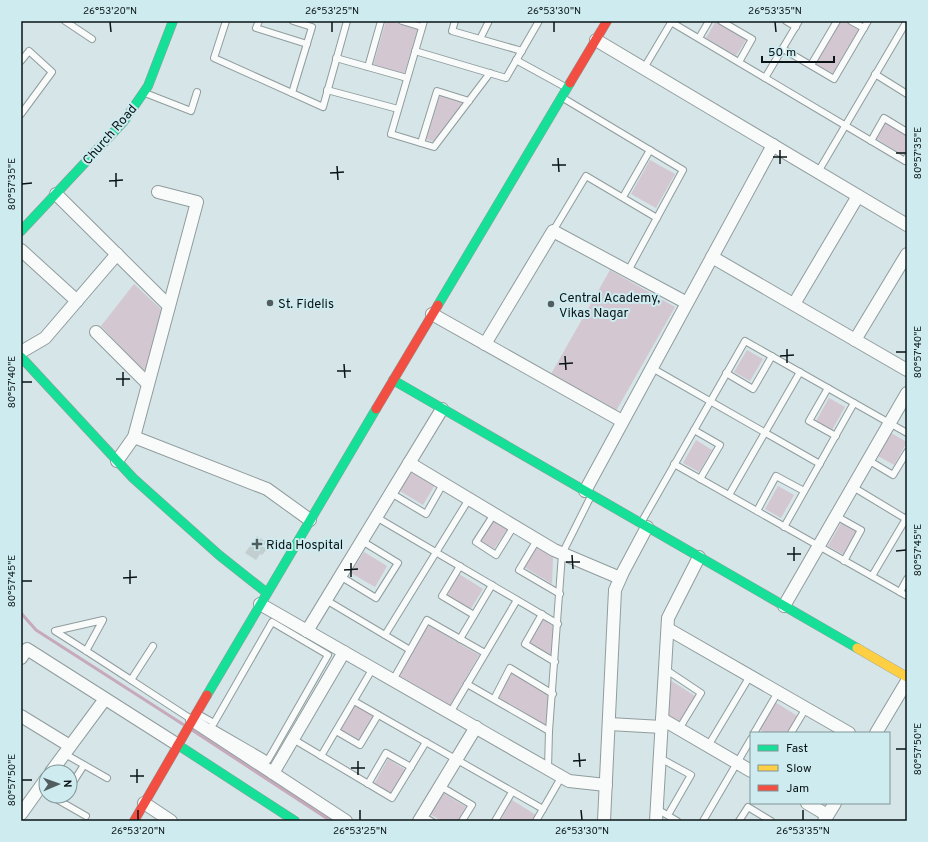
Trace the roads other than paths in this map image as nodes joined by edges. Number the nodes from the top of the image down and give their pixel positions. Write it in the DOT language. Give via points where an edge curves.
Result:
graph roads {
  1 [pos="65,21"];
  2 [pos="173,21"];
  3 [pos="226,21"];
  4 [pos="259,21"];
  5 [pos="293,21"];
  6 [pos="347,21"];
  7 [pos="381,21"];
  8 [pos="402,21"];
  9 [pos="455,21"];
  10 [pos="489,21"];
  11 [pos="539,21"];
  12 [pos="607,21"];
  13 [pos="709,21"];
  14 [pos="721,21"];
  15 [pos="786,21"];
  16 [pos="836,21"];
  17 [pos="851,21"];
  18 [pos="868,21"];
  19 [pos="906,21"];
  20 [pos="671,22"];
  21 [pos="423,24"];
  22 [pos="798,24"];
  23 [pos="864,28"];
  24 [pos="699,38"];
  25 [pos="92,39"];
  26 [pos="480,39"];
  27 [pos="596,40"];
  28 [pos="307,44"];
  29 [pos="783,49"];
  30 [pos="415,51"];
  31 [pos="522,51"];
  32 [pos="336,58"];
  33 [pos="516,60"];
  34 [pos="21,61"];
  35 [pos="738,62"];
  36 [pos="811,65"];
  37 [pos="368,67"];
  38 [pos="644,68"];
  39 [pos="490,74"];
  40 [pos="875,74"];
  41 [pos="407,78"];
  42 [pos="765,78"];
  43 [pos="567,88"];
  44 [pos="327,90"];
  45 [pos="198,92"];
  46 [pos="144,93"];
  47 [pos="292,93"];
  48 [pos="907,94"];
  49 [pos="561,97"];
  50 [pos="469,101"];
  51 [pos="398,109"];
  52 [pos="21,114"];
  53 [pos="845,125"];
  54 [pos="907,132"];
  55 [pos="871,141"];
  56 [pos="421,143"];
  57 [pos="773,145"];
  58 [pos="650,150"];
  59 [pos="907,157"];
  60 [pos="818,172"];
  61 [pos="158,192"];
  62 [pos="56,194"];
  63 [pos="858,196"];
  64 [pos="623,198"];
  65 [pos="657,218"];
  66 [pos="907,225"];
  67 [pos="21,231"];
  68 [pos="553,231"];
  69 [pos="21,250"];
  70 [pos="117,254"];
  71 [pos="907,254"];
  72 [pos="712,257"];
  73 [pos="628,271"];
  74 [pos="77,301"];
  75 [pos="687,303"];
  76 [pos="794,304"];
  77 [pos="169,306"];
  78 [pos="432,314"];
  79 [pos="96,332"];
  80 [pos="855,340"];
  81 [pos="485,344"];
  82 [pos="21,352"];
  83 [pos="772,356"];
  84 [pos="21,357"];
  85 [pos="652,368"];
  86 [pos="907,370"];
  87 [pos="800,372"];
  88 [pos="726,373"];
  89 [pos="393,380"];
  90 [pos="148,384"];
  91 [pos="828,388"];
  92 [pos="907,393"];
  93 [pos="710,401"];
  94 [pos="854,403"];
  95 [pos="442,408"];
  96 [pos="622,421"];
  97 [pos="890,423"];
  98 [pos="694,430"];
  99 [pos="765,433"];
  100 [pos="907,433"];
  101 [pos="836,436"];
  102 [pos="134,437"];
  103 [pos="907,452"];
  104 [pos="868,460"];
  105 [pos="118,461"];
  106 [pos="409,463"];
  107 [pos="674,464"];
  108 [pos="820,464"];
  109 [pos="700,479"];
  110 [pos="444,484"];
  111 [pos="853,487"];
  112 [pos="804,492"];
  113 [pos="391,493"];
  114 [pos="588,493"];
  115 [pos="729,495"];
  116 [pos="469,499"];
  117 [pos="757,511"];
  118 [pos="494,514"];
  119 [pos="836,516"];
  120 [pos="376,517"];
  121 [pos="906,518"];
  122 [pos="310,520"];
  123 [pos="644,525"];
  124 [pos="514,526"];
  125 [pos="784,526"];
  126 [pos="537,540"];
  127 [pos="362,541"];
  128 [pos="819,546"];
  129 [pos="436,552"];
  130 [pos="562,554"];
  131 [pos="699,557"];
  132 [pos="844,561"];
  133 [pos="460,566"];
  134 [pos="340,576"];
  135 [pos="872,576"];
  136 [pos="620,578"];
  137 [pos="907,579"];
  138 [pos="492,585"];
  139 [pos="900,592"];
  140 [pos="267,593"];
  141 [pos="560,594"];
  142 [pos="907,596"];
  143 [pos="326,600"];
  144 [pos="517,600"];
  145 [pos="260,604"];
  146 [pos="784,606"];
  147 [pos="542,614"];
  148 [pos="474,615"];
  149 [pos="558,624"];
  150 [pos="668,629"];
  151 [pos="307,631"];
  152 [pos="385,635"];
  153 [pos="460,639"];
  154 [pos="153,646"];
  155 [pos="86,650"];
  156 [pos="410,650"];
  157 [pos="344,652"];
  158 [pos="485,653"];
  159 [pos="21,658"];
  160 [pos="555,662"];
  161 [pos="373,668"];
  162 [pos="665,669"];
  163 [pos="750,676"];
  164 [pos="907,677"];
  165 [pos="131,680"];
  166 [pos="393,680"];
  167 [pos="907,681"];
  168 [pos="467,684"];
  169 [pos="778,692"];
  170 [pos="553,694"];
  171 [pos="105,699"];
  172 [pos="494,699"];
  173 [pos="354,701"];
  174 [pos="806,708"];
  175 [pos="450,713"];
  176 [pos="378,715"];
  177 [pos="21,716"];
  178 [pos="191,722"];
  179 [pos="214,723"];
  180 [pos="662,723"];
  181 [pos="609,724"];
  182 [pos="476,727"];
  183 [pos="679,728"];
  184 [pos="336,731"];
  185 [pos="550,732"];
  186 [pos="755,732"];
  187 [pos="792,732"];
  188 [pos="848,732"];
  189 [pos="877,732"];
  190 [pos="293,739"];
  191 [pos="750,741"];
  192 [pos="426,742"];
  193 [pos="178,745"];
  194 [pos="708,746"];
  195 [pos="68,750"];
  196 [pos="321,756"];
  197 [pos="660,758"];
  198 [pos="456,759"];
  199 [pos="737,762"];
  200 [pos="57,764"];
  201 [pos="84,765"];
  202 [pos="411,767"];
  203 [pos="548,769"];
  204 [pos="750,770"];
  205 [pos="273,773"];
  206 [pos="78,774"];
  207 [pos="562,776"];
  208 [pos="107,778"];
  209 [pos="368,784"];
  210 [pos="606,785"];
  211 [pos="440,786"];
  212 [pos="38,792"];
  213 [pos="512,792"];
  214 [pos="26,797"];
  215 [pos="144,803"];
  216 [pos="69,804"];
  217 [pos="808,804"];
  218 [pos="833,804"];
  219 [pos="543,809"];
  220 [pos="21,814"];
  221 [pos="657,815"];
  222 [pos="86,816"];
  223 [pos="668,816"];
  224 [pos="281,817"];
  225 [pos="826,818"];
  226 [pos="424,819"];
  227 [pos="134,821"];
  228 [pos="171,821"];
  229 [pos="295,821"];
  230 [pos="346,821"];
  231 [pos="462,821"];
  232 [pos="495,821"];
  233 [pos="536,821"];
  234 [pos="604,821"];
  235 [pos="678,821"];
  236 [pos="703,821"];
  237 [pos="739,821"];
  238 [pos="772,821"];
  1 -- 25 [label="lane"];
  2 -- 46 [label="street, Church Road"];
  3 -- 47 [label="lane" via="214,58"];
  4 -- 28 [label="lane" via="256,28"];
  5 -- 28 [label="lane" via="312,27"];
  6 -- 32 [label="lane"];
  7 -- 37 [label="lane"];
  8 -- 21 [label="lane"];
  9 -- 26 [label="lane" via="452,31"];
  10 -- 26 [label="lane"];
  11 -- 31 [label="lane"];
  12 -- 27 [label="street"];
  13 -- 24 [label="lane"];
  14 -- 35 [label="lane" via="752,39"];
  15 -- 22 [label="lane"];
  16 -- 36 [label="lane"];
  17 -- 23 [label="lane"];
  18 -- 23 [label="lane"];
  19 -- 40 [label="lane"];
  20 -- 24 [label="lane"];
  20 -- 38 [label="lane"];
  21 -- 30 [label="lane"];
  22 -- 29 [label="lane"];
  23 -- 36 [label="lane" via="834,79"];
  24 -- 35 [label="lane"];
  26 -- 31 [label="lane"];
  27 -- 38 [label="street"];
  27 -- 43 [label="street"];
  28 -- 47 [label="lane"];
  29 -- 36 [label="lane"];
  29 -- 42 [label="lane"];
  30 -- 39 [label="lane"];
  30 -- 41 [label="lane"];
  31 -- 33 [label="lane"];
  32 -- 37 [label="lane"];
  32 -- 44 [label="lane"];
  33 -- 39 [label="lane" via="506,78"];
  33 -- 43 [label="lane"];
  34 -- 52 [label="lane" via="29,51 52,72"];
  35 -- 42 [label="lane"];
  37 -- 41 [label="lane"];
  38 -- 57 [label="street"];
  39 -- 50 [label="lane"];
  40 -- 48 [label="lane"];
  40 -- 53 [label="lane"];
  41 -- 51 [label="lane"];
  42 -- 53 [label="lane"];
  43 -- 49 [label="street"];
  44 -- 47 [label="lane" via="323,106"];
  44 -- 51 [label="lane"];
  45 -- 46 [label="lane" via="191,111"];
  46 -- 62 [label="street, Church Road" via="124,121"];
  49 -- 58 [label="lane"];
  49 -- 78 [label="street"];
  50 -- 56 [label="lane" via="434,146"];
  50 -- 56 [label="lane" via="437,91"];
  51 -- 56 [label="lane" via="391,134"];
  53 -- 55 [label="lane"];
  53 -- 60 [label="lane"];
  54 -- 55 [label="lane" via="884,118"];
  55 -- 59 [label="lane" via="905,161"];
  57 -- 60 [label="street"];
  57 -- 72 [label="street"];
  58 -- 64 [label="lane"];
  58 -- 65 [label="lane" via="683,170"];
  60 -- 63 [label="street"];
  61 -- 77 [label="street" via="197,202"];
  62 -- 67 [label="street, Church Road"];
  62 -- 70 [label="street"];
  63 -- 66 [label="street"];
  63 -- 76 [label="street"];
  64 -- 65 [label="lane"];
  64 -- 68 [label="lane" via="586,176"];
  65 -- 73 [label="lane"];
  68 -- 73 [label="street"];
  68 -- 81 [label="street"];
  69 -- 74 [label="street"];
  70 -- 74 [label="street"];
  70 -- 77 [label="street"];
  71 -- 80 [label="street"];
  72 -- 75 [label="street"];
  72 -- 76 [label="street"];
  73 -- 75 [label="street"];
  74 -- 82 [label="street" via="45,338"];
  75 -- 85 [label="street"];
  76 -- 80 [label="street"];
  77 -- 90 [label="street"];
  78 -- 81 [label="street"];
  78 -- 89 [label="street"];
  79 -- 90 [label="street"];
  80 -- 86 [label="street"];
  81 -- 96 [label="street"];
  83 -- 87 [label="lane"];
  83 -- 88 [label="lane" via="745,341"];
  83 -- 88 [label="lane" via="753,389"];
  84 -- 105 [label="street"];
  85 -- 93 [label="lane"];
  85 -- 96 [label="street"];
  87 -- 91 [label="lane"];
  87 -- 99 [label="lane"];
  88 -- 93 [label="lane"];
  89 -- 95 [label="street"];
  89 -- 122 [label="street"];
  90 -- 102 [label="street"];
  91 -- 94 [label="lane"];
  91 -- 101 [label="lane" via="810,421"];
  92 -- 97 [label="street"];
  93 -- 98 [label="lane"];
  93 -- 99 [label="lane"];
  94 -- 97 [label="lane"];
  94 -- 101 [label="lane"];
  95 -- 106 [label="street"];
  95 -- 114 [label="street"];
  96 -- 114 [label="street"];
  97 -- 100 [label="lane"];
  97 -- 104 [label="street"];
  98 -- 107 [label="lane"];
  98 -- 109 [label="lane" via="720,445"];
  99 -- 108 [label="lane"];
  99 -- 115 [label="lane"];
  101 -- 108 [label="lane"];
  102 -- 105 [label="street"];
  102 -- 122 [label="street" via="267,489"];
  103 -- 104 [label="lane" via="893,475"];
  104 -- 111 [label="street"];
  105 -- 140 [label="street" via="133,478 213,550"];
  106 -- 110 [label="street"];
  106 -- 113 [label="street"];
  107 -- 109 [label="lane"];
  107 -- 123 [label="lane"];
  108 -- 112 [label="lane"];
  109 -- 115 [label="lane"];
  110 -- 113 [label="lane" via="426,514"];
  110 -- 116 [label="street"];
  111 -- 119 [label="street"];
  111 -- 121 [label="lane"];
  112 -- 117 [label="lane" via="776,476"];
  112 -- 125 [label="lane"];
  113 -- 120 [label="street"];
  114 -- 123 [label="street"];
  114 -- 130 [label="lane"];
  115 -- 117 [label="lane"];
  116 -- 118 [label="street"];
  116 -- 129 [label="lane"];
  117 -- 125 [label="lane"];
  118 -- 124 [label="street"];
  118 -- 124 [label="lane" via="476,542 496,555"];
  119 -- 128 [label="street"];
  119 -- 132 [label="lane" via="861,530"];
  120 -- 127 [label="street"];
  120 -- 129 [label="lane"];
  121 -- 135 [label="lane"];
  122 -- 140 [label="street"];
  123 -- 131 [label="street"];
  123 -- 136 [label="street"];
  124 -- 126 [label="street"];
  125 -- 128 [label="lane"];
  126 -- 130 [label="street"];
  126 -- 141 [label="lane" via="519,570"];
  127 -- 134 [label="street"];
  127 -- 134 [label="lane" via="398,563 380,593 376,598"];
  128 -- 132 [label="lane"];
  128 -- 146 [label="street"];
  129 -- 133 [label="lane"];
  129 -- 152 [label="lane"];
  130 -- 136 [label="street"];
  130 -- 141 [label="lane"];
  131 -- 146 [label="street"];
  131 -- 150 [label="street" via="668,618"];
  132 -- 135 [label="lane"];
  133 -- 138 [label="lane"];
  133 -- 148 [label="lane" via="442,596"];
  134 -- 143 [label="street"];
  135 -- 139 [label="lane"];
  136 -- 181 [label="street" via="615,590"];
  137 -- 139 [label="lane"];
  138 -- 144 [label="lane"];
  138 -- 148 [label="lane"];
  139 -- 142 [label="lane"];
  140 -- 145 [label="street"];
  141 -- 149 [label="lane"];
  143 -- 151 [label="street"];
  143 -- 152 [label="lane"];
  144 -- 147 [label="lane"];
  144 -- 158 [label="lane"];
  145 -- 151 [label="street"];
  145 -- 178 [label="street"];
  146 -- 164 [label="street"];
  147 -- 149 [label="lane"];
  147 -- 160 [label="lane" via="525,644"];
  148 -- 153 [label="lane"];
  149 -- 160 [label="lane"];
  150 -- 162 [label="street"];
  150 -- 163 [label="street"];
  151 -- 157 [label="street"];
  152 -- 156 [label="lane"];
  153 -- 156 [label="lane" via="427,620"];
  153 -- 158 [label="lane"];
  154 -- 165 [label="lane"];
  155 -- 155 [label="lane" via="103,620 55,631 80,646"];
  155 -- 165 [label="lane"];
  156 -- 166 [label="lane"];
  157 -- 161 [label="street"];
  157 -- 190 [label="street"];
  158 -- 168 [label="lane"];
  159 -- 171 [label="street" via="26,649"];
  160 -- 170 [label="lane"];
  161 -- 166 [label="street"];
  161 -- 173 [label="lane"];
  162 -- 180 [label="street"];
  162 -- 183 [label="lane" via="701,693"];
  163 -- 169 [label="street"];
  163 -- 194 [label="lane"];
  165 -- 178 [label="lane"];
  166 -- 175 [label="street"];
  167 -- 189 [label="street"];
  168 -- 172 [label="lane"];
  168 -- 175 [label="lane"];
  169 -- 174 [label="street"];
  169 -- 186 [label="lane"];
  170 -- 172 [label="lane" via="510,668"];
  170 -- 185 [label="lane"];
  171 -- 193 [label="street"];
  171 -- 195 [label="street"];
  172 -- 185 [label="lane"];
  173 -- 176 [label="lane"];
  173 -- 184 [label="lane"];
  174 -- 187 [label="lane"];
  174 -- 188 [label="street"];
  175 -- 182 [label="street"];
  176 -- 184 [label="lane" via="360,745"];
  176 -- 192 [label="lane"];
  177 -- 195 [label="street"];
  178 -- 179 [label="lane"];
  178 -- 193 [label="street"];
  178 -- 205 [label="street"];
  179 -- 179 [label="lane" via="272,622 328,655 268,760 212,727"];
  180 -- 181 [label="street"];
  180 -- 183 [label="street"];
  180 -- 197 [label="street"];
  181 -- 210 [label="street"];
  182 -- 198 [label="street"];
  182 -- 203 [label="street"];
  183 -- 194 [label="street"];
  184 -- 196 [label="lane"];
  185 -- 203 [label="lane"];
  190 -- 196 [label="lane"];
  190 -- 205 [label="street"];
  191 -- 199 [label="lane"];
  192 -- 198 [label="lane"];
  192 -- 202 [label="lane"];
  193 -- 215 [label="street"];
  193 -- 224 [label="street"];
  194 -- 199 [label="street"];
  195 -- 200 [label="street"];
  195 -- 201 [label="lane"];
  196 -- 209 [label="lane"];
  197 -- 221 [label="street"];
  197 -- 223 [label="lane" via="691,775"];
  198 -- 211 [label="street"];
  198 -- 213 [label="lane"];
  199 -- 204 [label="street"];
  199 -- 236 [label="lane"];
  201 -- 206 [label="lane"];
  201 -- 208 [label="lane"];
  202 -- 209 [label="lane" via="392,798"];
  202 -- 209 [label="lane" via="386,753"];
  203 -- 207 [label="street"];
  205 -- 230 [label="street"];
  207 -- 210 [label="street" via="569,781"];
  207 -- 219 [label="lane"];
  210 -- 234 [label="street"];
  211 -- 226 [label="street"];
  211 -- 231 [label="lane" via="472,805"];
  212 -- 214 [label="street"];
  213 -- 219 [label="lane"];
  213 -- 232 [label="lane"];
  214 -- 220 [label="street"];
  215 -- 227 [label="street"];
  215 -- 228 [label="street"];
  216 -- 222 [label="lane"];
  217 -- 225 [label="street"];
  218 -- 225 [label="street"];
  219 -- 233 [label="lane"];
  221 -- 223 [label="lane"];
  223 -- 235 [label="lane"];
  224 -- 229 [label="street"];
  237 -- 238 [label="lane" via="748,807"];
}
